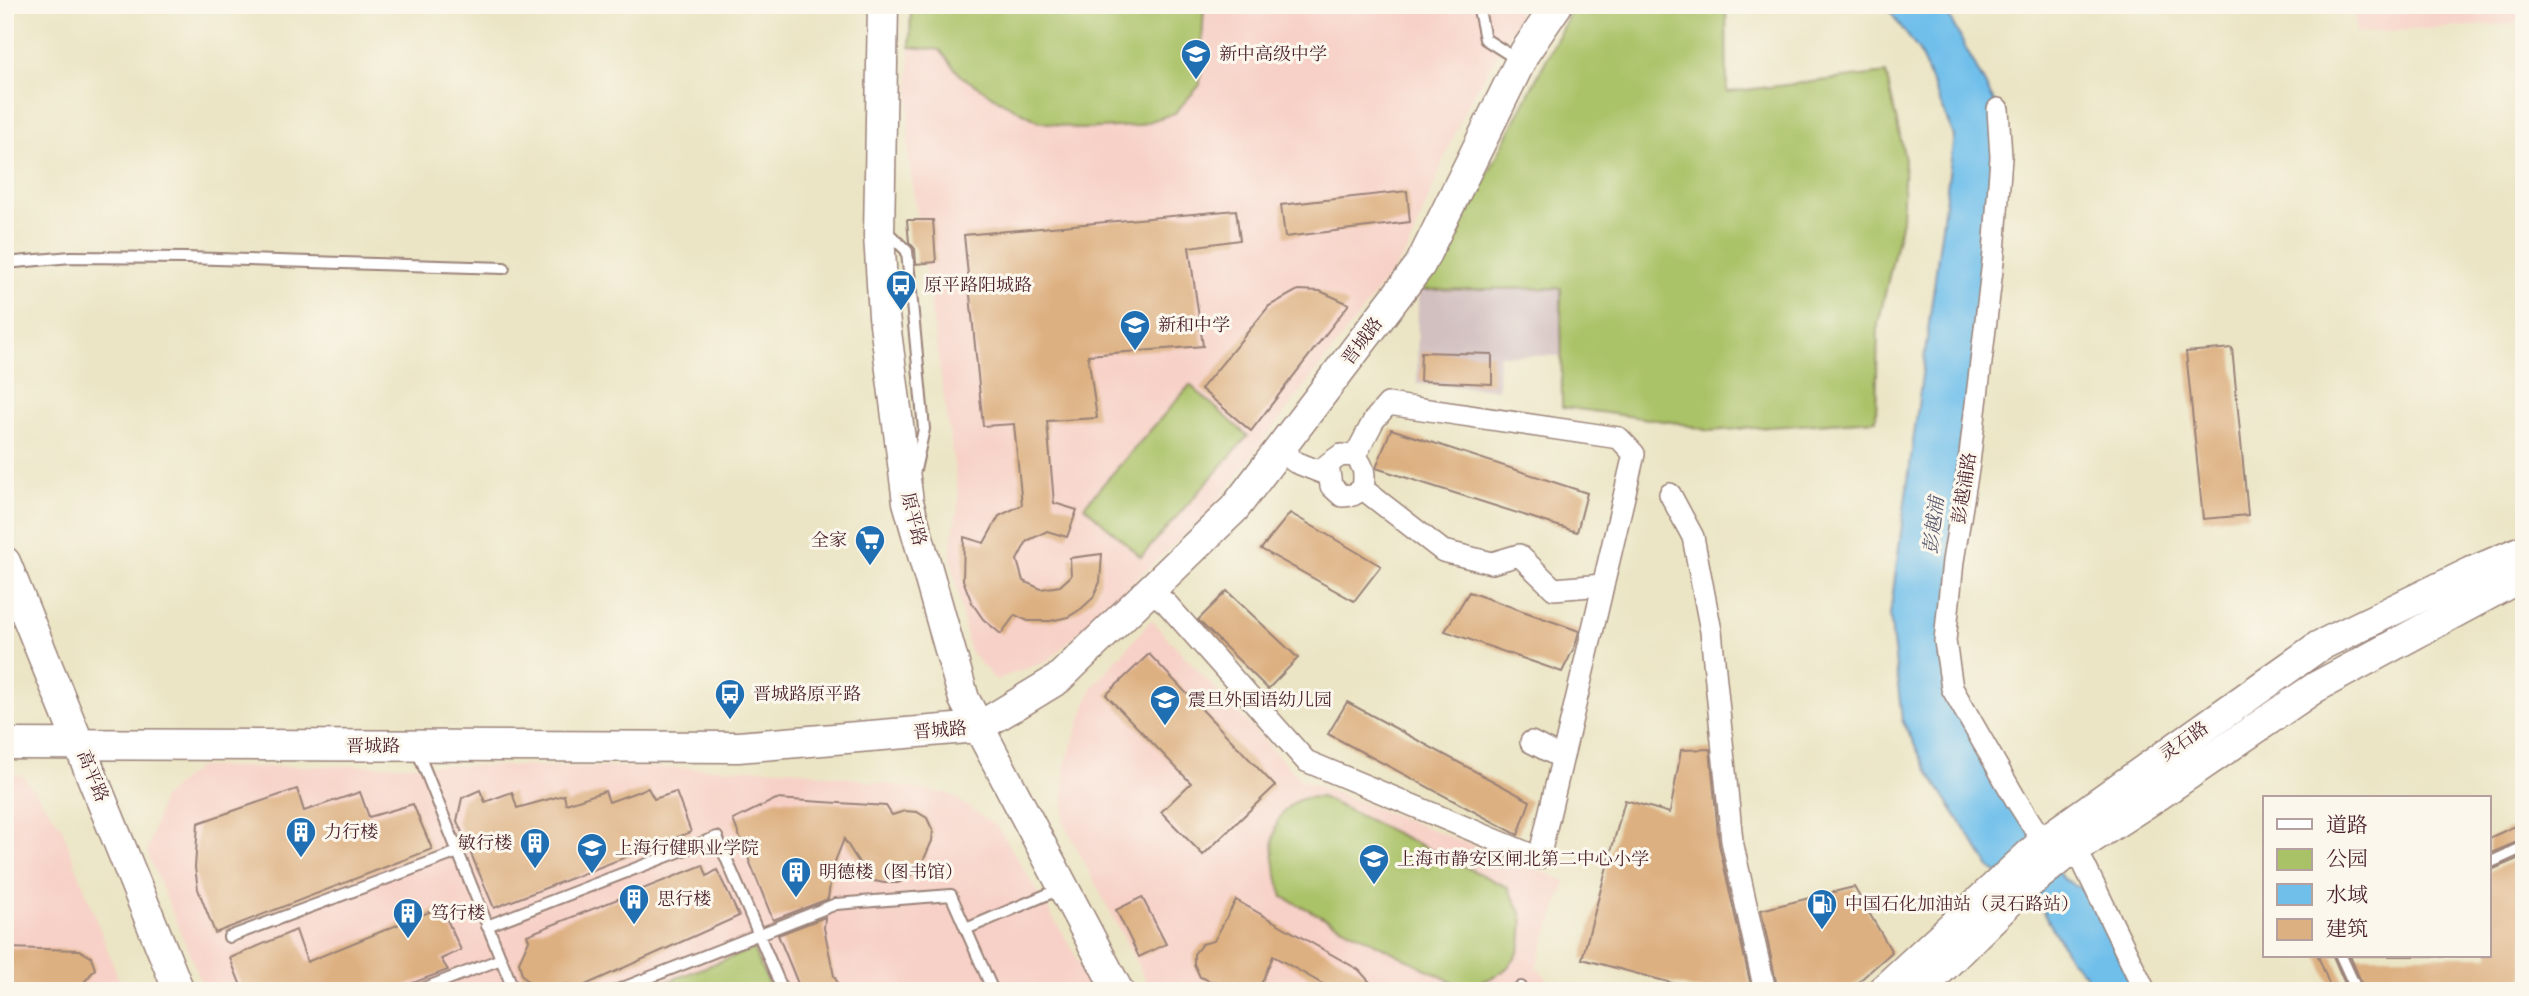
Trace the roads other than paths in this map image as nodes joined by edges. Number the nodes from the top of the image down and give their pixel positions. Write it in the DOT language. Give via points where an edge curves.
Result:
graph roads {
  1 [pos="883,5"];
  2 [pos="1479,5"];
  3 [pos="1556,5"];
  4 [pos="1521,62"];
  5 [pos="1998,109"];
  6 [pos="5,263"];
  7 [pos="504,268"];
  8 [pos="1279,449"];
  9 [pos="1356,456"];
  10 [pos="1328,475"];
  11 [pos="1363,489"];
  12 [pos="1670,494"];
  13 [pos="2524,550"];
  14 [pos="5,562"];
  15 [pos="2524,575"];
  16 [pos="1603,585"];
  17 [pos="1150,590"];
  18 [pos="979,727"];
  19 [pos="1531,741"];
  20 [pos="5,744"];
  21 [pos="81,745"];
  22 [pos="416,746"];
  23 [pos="1562,758"];
  24 [pos="2057,846"];
  25 [pos="2524,847"];
  26 [pos="458,852"];
  27 [pos="2490,863"];
  28 [pos="1063,888"];
  29 [pos="1996,899"];
  30 [pos="487,926"];
  31 [pos="966,929"];
  32 [pos="758,934"];
  33 [pos="229,937"];
  34 [pos="2343,958"];
  35 [pos="501,959"];
  36 [pos="179,991"];
  37 [pos="417,991"];
  38 [pos="513,991"];
  39 [pos="615,991"];
  40 [pos="782,991"];
  41 [pos="993,991"];
  42 [pos="1118,991"];
  43 [pos="1517,991"];
  44 [pos="1524,991"];
  45 [pos="1765,991"];
  46 [pos="1882,991"];
  47 [pos="1919,991"];
  48 [pos="2145,991"];
  49 [pos="2357,991"];
  1 -- 18 [label="street, 原平路" via="880,224 884,316 908,502 964,699"];
  2 -- 4 [label="lane" via="1485,39"];
  3 -- 4 [label="street, 晋城路"];
  4 -- 8 [label="street, 晋城路" via="1420,265"];
  5 -- 24 [label="street, 彭越浦路" via="2001,157 1994,253 1945,641 1952,688 2015,798"];
  6 -- 7 [label="lane" via="71,257"];
  8 -- 10 [label="street" via="1295,462"];
  8 -- 17 [label="street, 晋城路" via="1234,509"];
  9 -- 10 [label="street" via="1341,456 1328,464"];
  9 -- 11 [label="street" via="1365,474"];
  9 -- 16 [label="street" via="1374,420 1388,404 1619,438 1634,454"];
  10 -- 11 [label="street" via="1331,486 1342,496"];
  11 -- 16 [label="street" via="1443,551 1492,563 1518,555 1553,589"];
  12 -- 45 [label="street" via="1693,537 1711,631 1732,841"];
  13 -- 24 [label="street, 灵石路" via="2319,646"];
  14 -- 21 [label="street, 高平路"];
  15 -- 24 [label="street, 灵石路" via="2316,687 2160,794"];
  16 -- 23 [label="street"];
  17 -- 18 [label="street, 晋城路" via="1058,678"];
  17 -- 23 [label="street" via="1268,704 1306,761 1539,858"];
  18 -- 22 [label="street, 晋城路" via="738,747"];
  18 -- 28 [label="street, 原平路"];
  19 -- 23 [label="street"];
  20 -- 21 [label="street, 晋城路"];
  21 -- 22 [label="street, 晋城路"];
  21 -- 36 [label="street, 高平路"];
  22 -- 26 [label="lane"];
  24 -- 29 [label="street, 灵石路"];
  24 -- 48 [label="street, 彭越浦路"];
  25 -- 27 [label="lane"];
  26 -- 30 [label="lane"];
  26 -- 33 [label="lane"];
  28 -- 31 [label="lane"];
  28 -- 42 [label="street, 原平路"];
  29 -- 46 [label="street, 灵石路"];
  29 -- 47 [label="street, 灵石路"];
  30 -- 32 [label="lane" via="717,837"];
  30 -- 35 [label="lane"];
  31 -- 32 [label="lane" via="951,895 836,904"];
  31 -- 41 [label="lane"];
  32 -- 39 [label="lane"];
  32 -- 40 [label="lane"];
  34 -- 49 [label="lane"];
  35 -- 37 [label="lane"];
  35 -- 38 [label="lane"];
  43 -- 44 [label="lane" via="1521,987"];
}
